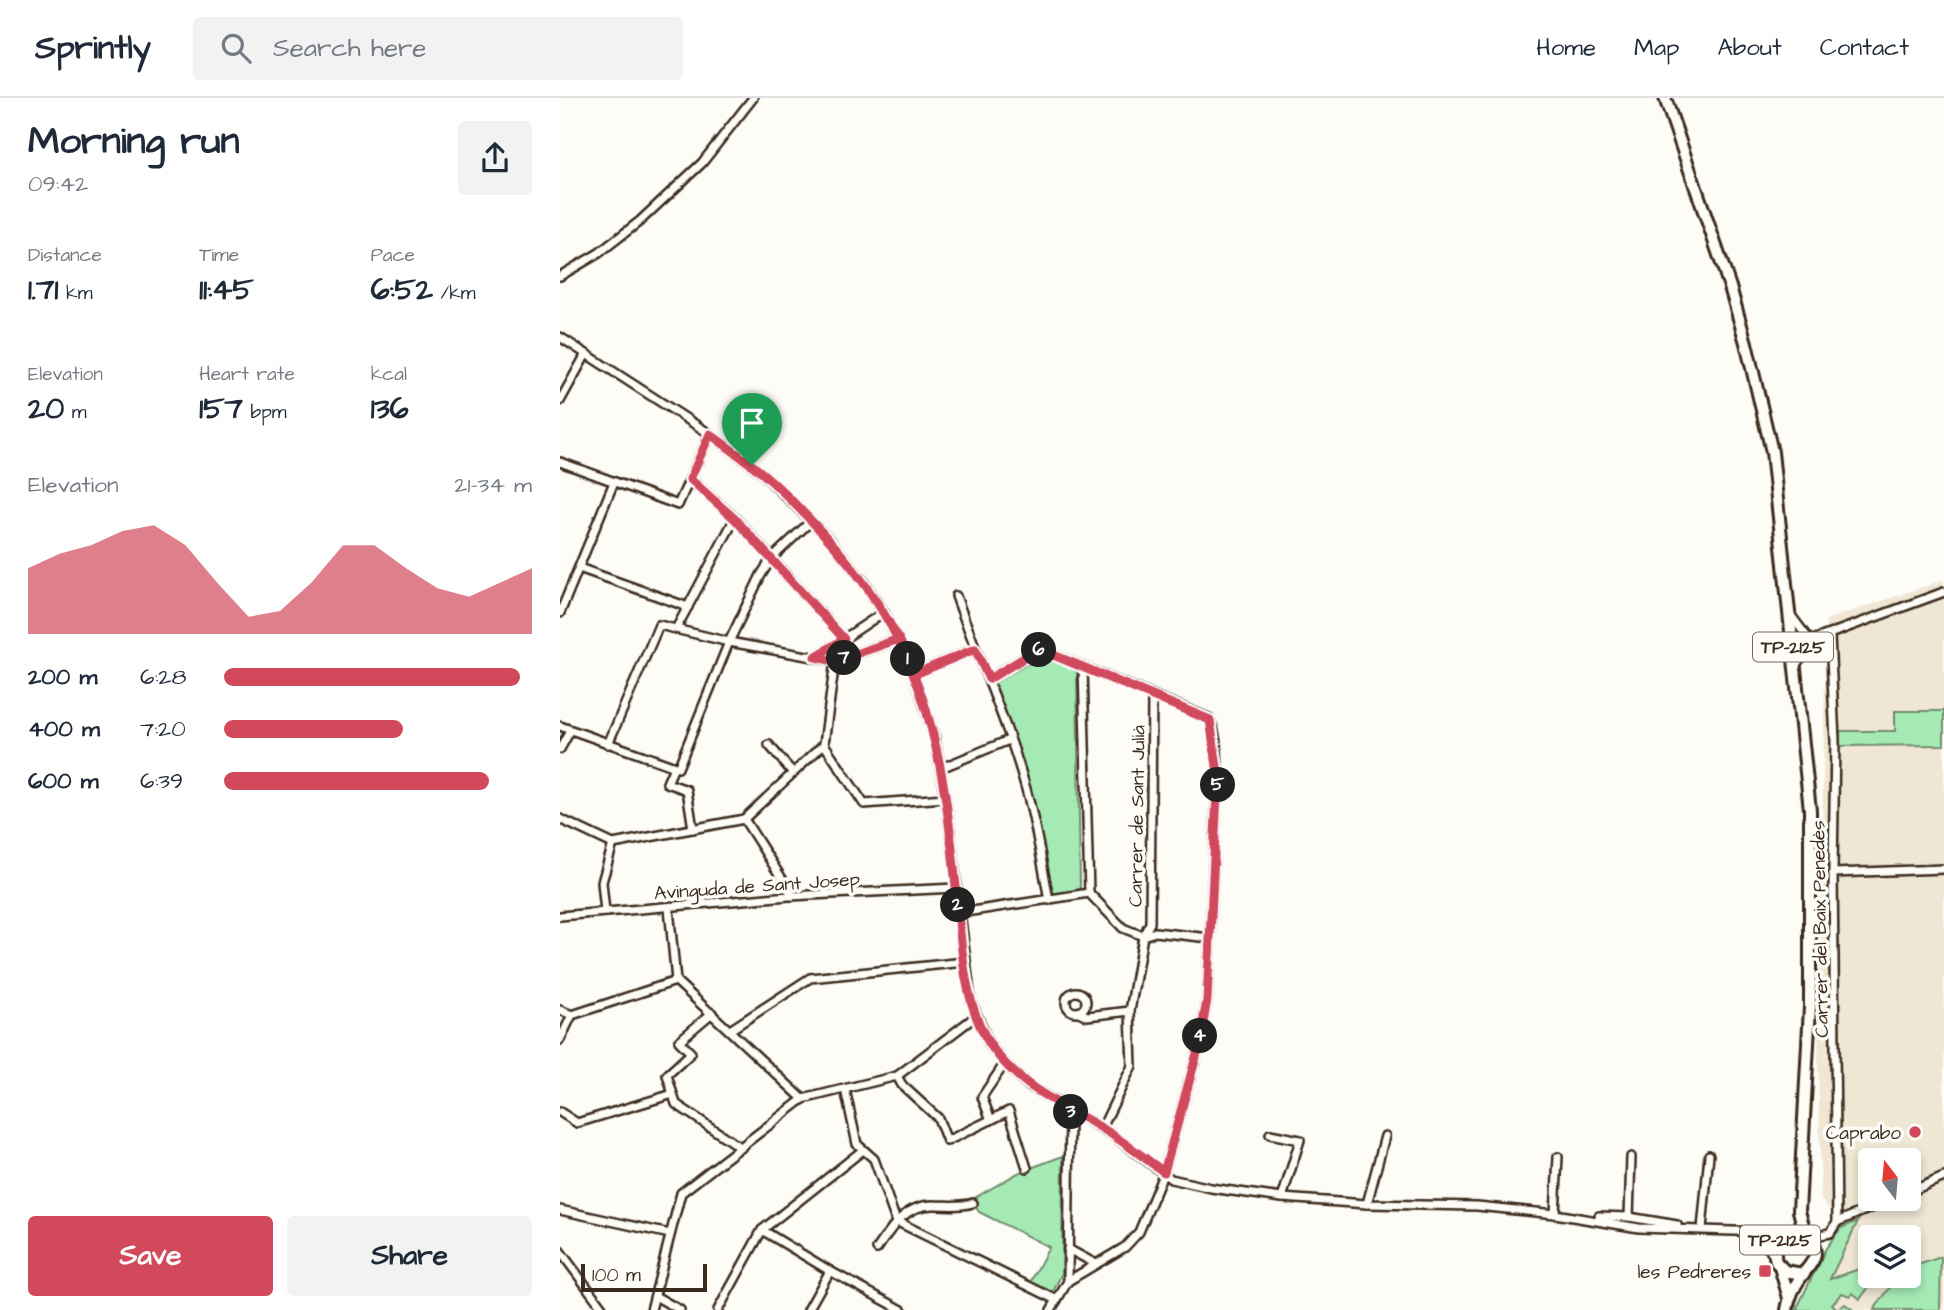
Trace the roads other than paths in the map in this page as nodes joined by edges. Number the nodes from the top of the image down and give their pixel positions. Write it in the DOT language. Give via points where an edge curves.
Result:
graph roads {
  1 [pos="753,98"];
  2 [pos="1665,98"];
  3 [pos="560,276"];
  4 [pos="560,337"];
  5 [pos="586,354"];
  6 [pos="560,401"];
  7 [pos="710,434"];
  8 [pos="560,462"];
  9 [pos="690,479"];
  10 [pos="614,482"];
  11 [pos="735,519"];
  12 [pos="811,521"];
  13 [pos="772,558"];
  14 [pos="579,568"];
  15 [pos="1944,593"];
  16 [pos="956,596"];
  17 [pos="688,607"];
  18 [pos="560,612"];
  19 [pos="884,612"];
  20 [pos="1790,613"];
  21 [pos="676,629"];
  22 [pos="1830,636"];
  23 [pos="844,639"];
  24 [pos="899,639"];
  25 [pos="1813,641"];
  26 [pos="729,642"];
  27 [pos="1794,647"];
  28 [pos="975,649"];
  29 [pos="815,657"];
  30 [pos="835,661"];
  31 [pos="1795,666"];
  32 [pos="1083,667"];
  33 [pos="915,674"];
  34 [pos="989,679"];
  35 [pos="1152,695"];
  36 [pos="560,726"];
  37 [pos="570,731"];
  38 [pos="1009,740"];
  39 [pos="608,744"];
  40 [pos="824,744"];
  41 [pos="769,745"];
  42 [pos="560,750"];
  43 [pos="676,768"];
  44 [pos="941,768"];
  45 [pos="793,773"];
  46 [pos="946,798"];
  47 [pos="744,818"];
  48 [pos="560,819"];
  49 [pos="693,829"];
  50 [pos="613,844"];
  51 [pos="1944,869"];
  52 [pos="1833,873"];
  53 [pos="956,888"];
  54 [pos="1089,894"];
  55 [pos="793,896"];
  56 [pos="1049,900"];
  57 [pos="669,908"];
  58 [pos="605,912"];
  59 [pos="959,914"];
  60 [pos="560,916"];
  61 [pos="1143,936"];
  62 [pos="1210,938"];
  63 [pos="965,962"];
  64 [pos="676,981"];
  65 [pos="560,1010"];
  66 [pos="1130,1011"];
  67 [pos="1083,1012"];
  68 [pos="712,1013"];
  69 [pos="572,1016"];
  70 [pos="976,1016"];
  71 [pos="730,1030"];
  72 [pos="560,1040"];
  73 [pos="1005,1063"];
  74 [pos="897,1076"];
  75 [pos="845,1089"];
  76 [pos="673,1094"];
  77 [pos="803,1099"];
  78 [pos="1070,1111"];
  79 [pos="560,1112"];
  80 [pos="991,1120"];
  81 [pos="1102,1128"];
  82 [pos="1270,1134"];
  83 [pos="1385,1136"];
  84 [pos="740,1148"];
  85 [pos="863,1150"];
  86 [pos="1709,1155"];
  87 [pos="1558,1157"];
  88 [pos="1631,1157"];
  89 [pos="1027,1168"];
  90 [pos="1164,1172"];
  91 [pos="1944,1177"];
  92 [pos="1922,1186"];
  93 [pos="1282,1199"];
  94 [pos="973,1203"];
  95 [pos="1367,1204"];
  96 [pos="560,1210"];
  97 [pos="1799,1211"];
  98 [pos="1863,1211"];
  99 [pos="1555,1214"];
  100 [pos="1629,1217"];
  101 [pos="896,1221"];
  102 [pos="1837,1222"];
  103 [pos="1702,1229"];
  104 [pos="762,1230"];
  105 [pos="1741,1231"];
  106 [pos="1825,1233"];
  107 [pos="670,1234"];
  108 [pos="1786,1235"];
  109 [pos="1808,1236"];
  110 [pos="877,1249"];
  111 [pos="1068,1249"];
  112 [pos="560,1251"];
  113 [pos="1815,1257"];
  114 [pos="1777,1263"];
  115 [pos="1096,1264"];
  116 [pos="830,1271"];
  117 [pos="1803,1274"];
  118 [pos="1068,1281"];
  119 [pos="655,1296"];
  120 [pos="1789,1298"];
  121 [pos="1057,1300"];
  122 [pos="604,1310"];
  123 [pos="651,1310"];
  124 [pos="680,1310"];
  125 [pos="718,1310"];
  126 [pos="808,1310"];
  127 [pos="902,1310"];
  128 [pos="1051,1310"];
  129 [pos="1787,1310"];
  1 -- 3 [label="street" via="702,163 640,221"];
  2 -- 20 [label="main road, TP-2125" via="1746,343 1772,452"];
  4 -- 5 [label="street"];
  5 -- 6 [label="street"];
  5 -- 7 [label="street"];
  7 -- 9 [label="street"];
  7 -- 12 [label="street" via="762,472"];
  8 -- 10 [label="street"];
  9 -- 10 [label="street" via="678,505"];
  9 -- 11 [label="street"];
  10 -- 14 [label="street"];
  11 -- 13 [label="street"];
  11 -- 17 [label="street"];
  12 -- 13 [label="street"];
  12 -- 19 [label="street" via="848,561"];
  13 -- 23 [label="street"];
  13 -- 26 [label="street"];
  14 -- 17 [label="street"];
  14 -- 18 [label="street"];
  15 -- 22 [label="street"];
  16 -- 28 [label="street"];
  17 -- 21 [label="street"];
  19 -- 23 [label="street"];
  19 -- 24 [label="street"];
  20 -- 25 [label="street"];
  20 -- 27 [label="main road, TP-2125"];
  21 -- 26 [label="street"];
  21 -- 39 [label="street" via="659,625"];
  22 -- 25 [label="street"];
  22 -- 52 [label="street, Carrer del Baix Penedès" via="1835,741"];
  23 -- 29 [label="street"];
  24 -- 30 [label="street"];
  24 -- 33 [label="street"];
  25 -- 27 [label="street"];
  25 -- 31 [label="street"];
  26 -- 29 [label="street"];
  26 -- 43 [label="street"];
  27 -- 31 [label="main road, TP-2125"];
  28 -- 33 [label="street"];
  28 -- 34 [label="street"];
  29 -- 30 [label="street"];
  30 -- 40 [label="street"];
  31 -- 97 [label="main road, TP-2125" via="1810,810 1810,1007"];
  32 -- 34 [label="street" via="1039,649"];
  32 -- 35 [label="street"];
  32 -- 54 [label="street"];
  33 -- 44 [label="street"];
  34 -- 38 [label="street"];
  35 -- 61 [label="street, Carrer de Sant Julià" via="1150,923"];
  35 -- 62 [label="street" via="1209,718 1212,724 1218,773"];
  36 -- 37 [label="street"];
  37 -- 39 [label="street"];
  37 -- 42 [label="street"];
  38 -- 44 [label="street"];
  38 -- 56 [label="street" via="1026,789"];
  39 -- 43 [label="street"];
  40 -- 45 [label="street"];
  40 -- 46 [label="street" via="864,804"];
  41 -- 45 [label="street"];
  43 -- 49 [label="street" via="667,783 687,790"];
  44 -- 46 [label="street"];
  45 -- 47 [label="street"];
  46 -- 53 [label="street"];
  47 -- 49 [label="street"];
  47 -- 55 [label="street"];
  48 -- 50 [label="street"];
  49 -- 50 [label="street"];
  50 -- 58 [label="street" via="602,882"];
  51 -- 52 [label="street"];
  52 -- 102 [label="street, Carrer del Baix Penedès"];
  53 -- 55 [label="street, Avinguda de Sant Josep"];
  53 -- 59 [label="street"];
  54 -- 56 [label="street"];
  54 -- 61 [label="street" via="1123,928"];
  55 -- 57 [label="street, Avinguda de Sant Josep"];
  56 -- 59 [label="street"];
  57 -- 58 [label="street, Avinguda de Sant Josep"];
  57 -- 64 [label="street"];
  58 -- 60 [label="street, Avinguda de Sant Josep"];
  59 -- 63 [label="street"];
  61 -- 62 [label="street" via="1155,932"];
  61 -- 66 [label="street, Carrer de Sant Julià"];
  62 -- 90 [label="street" via="1199,1046"];
  63 -- 70 [label="street"];
  63 -- 71 [label="street" via="810,978"];
  64 -- 68 [label="street"];
  64 -- 69 [label="street"];
  65 -- 69 [label="street"];
  66 -- 67 [label="street"];
  66 -- 81 [label="street, Carrer de Sant Julià" via="1132,1066"];
  68 -- 71 [label="street"];
  68 -- 76 [label="street" via="680,1041 691,1053 667,1074"];
  69 -- 72 [label="street"];
  70 -- 73 [label="street" via="989,1044"];
  70 -- 74 [label="street"];
  71 -- 77 [label="street"];
  73 -- 78 [label="street" via="1029,1086"];
  73 -- 80 [label="street" via="982,1097"];
  74 -- 75 [label="street"];
  74 -- 80 [label="street" via="938,1118 947,1141"];
  75 -- 77 [label="street"];
  75 -- 85 [label="street" via="857,1144"];
  76 -- 79 [label="street" via="577,1123"];
  76 -- 84 [label="street" via="676,1104"];
  77 -- 84 [label="street"];
  78 -- 81 [label="street"];
  78 -- 111 [label="street"];
  80 -- 89 [label="street" via="1009,1111"];
  81 -- 90 [label="street"];
  82 -- 93 [label="street" via="1300,1140"];
  83 -- 95 [label="street"];
  84 -- 107 [label="street" via="681,1193"];
  85 -- 101 [label="street" via="874,1159"];
  85 -- 104 [label="street"];
  86 -- 103 [label="street"];
  87 -- 99 [label="street"];
  88 -- 100 [label="street"];
  90 -- 93 [label="street" via="1182,1182"];
  90 -- 115 [label="street" via="1139,1232 1125,1247"];
  91 -- 92 [label="street"];
  93 -- 95 [label="street"];
  94 -- 101 [label="street" via="930,1205"];
  95 -- 99 [label="street" via="1476,1206"];
  96 -- 107 [label="street"];
  97 -- 108 [label="main road, TP-2125"];
  97 -- 109 [label="main road, TP-2125"];
  98 -- 102 [label="street"];
  99 -- 100 [label="street"];
  99 -- 103 [label="street" via="1639,1228"];
  100 -- 103 [label="street"];
  101 -- 110 [label="street"];
  101 -- 121 [label="street"];
  102 -- 106 [label="street"];
  103 -- 105 [label="street"];
  104 -- 116 [label="street"];
  104 -- 125 [label="street"];
  105 -- 108 [label="street"];
  105 -- 114 [label="street" via="1768,1245"];
  106 -- 109 [label="street"];
  106 -- 113 [label="street"];
  107 -- 119 [label="street"];
  108 -- 109 [label="main road, TP-2125"];
  108 -- 114 [label="main road, TP-2125" via="1776,1246"];
  109 -- 113 [label="main road, TP-2125"];
  111 -- 115 [label="street"];
  111 -- 118 [label="street"];
  112 -- 122 [label="street"];
  113 -- 117 [label="main road, TP-2125"];
  114 -- 117 [label="main road, TP-2125" via="1789,1273"];
  114 -- 120 [label="main road, TP-2125"];
  115 -- 118 [label="street"];
  116 -- 126 [label="street"];
  116 -- 127 [label="street"];
  117 -- 120 [label="main road, TP-2125"];
  118 -- 121 [label="street"];
  119 -- 123 [label="street"];
  119 -- 124 [label="street"];
  120 -- 129 [label="main road, TP-2125"];
  121 -- 128 [label="street"];
}
